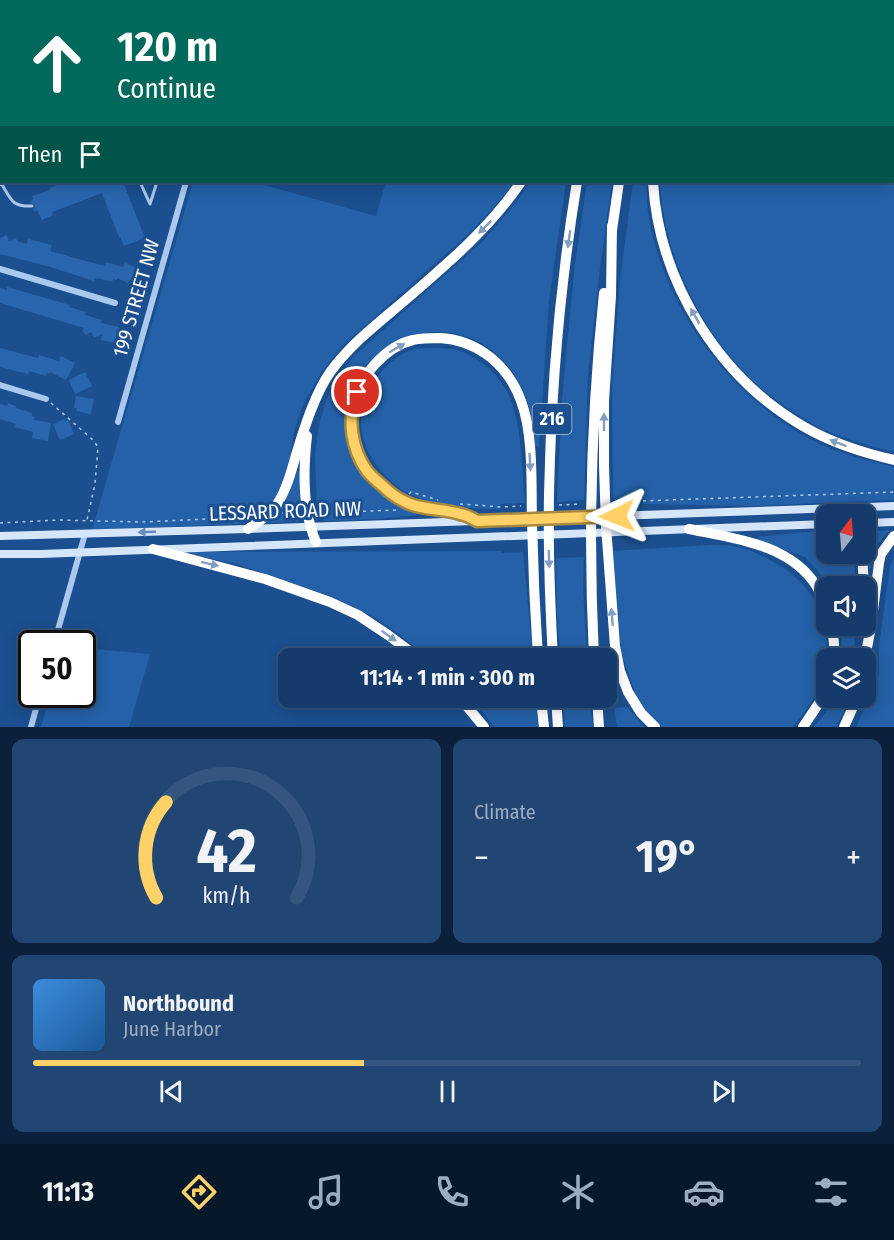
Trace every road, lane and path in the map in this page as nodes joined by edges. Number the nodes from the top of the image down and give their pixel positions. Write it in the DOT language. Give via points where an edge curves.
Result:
graph roads {
  1 [pos="1,183"];
  2 [pos="140,183"];
  3 [pos="157,183"];
  4 [pos="186,183"];
  5 [pos="520,183"];
  6 [pos="577,183"];
  7 [pos="619,183"];
  8 [pos="653,183"];
  9 [pos="32,206"];
  10 [pos="612,226"];
  11 [pos="0,269"];
  12 [pos="115,303"];
  13 [pos="0,385"];
  14 [pos="46,399"];
  15 [pos="312,409"];
  16 [pos="118,422"];
  17 [pos="894,460"];
  18 [pos="894,492"];
  19 [pos="406,497"];
  20 [pos="441,501"];
  21 [pos="609,503"];
  22 [pos="461,504"];
  23 [pos="586,504"];
  24 [pos="270,505"];
  25 [pos="401,505"];
  26 [pos="554,505"];
  27 [pos="524,506"];
  28 [pos="894,506"];
  29 [pos="876,508"];
  30 [pos="816,512"];
  31 [pos="281,513"];
  32 [pos="307,514"];
  33 [pos="87,520"];
  34 [pos="477,521"];
  35 [pos="894,522"];
  36 [pos="0,523"];
  37 [pos="876,523"];
  38 [pos="816,524"];
  39 [pos="309,527"];
  40 [pos="248,529"];
  41 [pos="689,529"];
  42 [pos="85,534"];
  43 [pos="0,536"];
  44 [pos="894,536"];
  45 [pos="316,542"];
  46 [pos="153,549"];
  47 [pos="80,552"];
  48 [pos="0,554"];
  49 [pos="816,586"];
  50 [pos="58,630"];
  51 [pos="406,648"];
  52 [pos="537,648"];
  53 [pos="552,648"];
  54 [pos="594,648"];
  55 [pos="867,648"];
  56 [pos="36,708"];
  57 [pos="468,708"];
  58 [pos="542,708"];
  59 [pos="557,708"];
  60 [pos="598,708"];
  61 [pos="816,708"];
  62 [pos="853,708"];
  63 [pos="30,727"];
  64 [pos="484,727"];
  65 [pos="544,727"];
  66 [pos="558,727"];
  67 [pos="599,727"];
  68 [pos="655,727"];
  69 [pos="803,727"];
  70 [pos="844,727"];
  1 -- 9 [label="lane" via="13,203"];
  2 -- 3 [label="lane" via="150,204"];
  4 -- 16 [label="street, 199 STREET NW"];
  5 -- 15 [label="highway, one-way" via="491,221 343,356 324,382"];
  6 -- 53 [label="highway, 216, one-way" via="552,417"];
  7 -- 10 [label="highway, 216"];
  17 -- 8 [label="highway, one-way" via="809,430 752,390 735,372 710,341 676,282 655,212"];
  10 -- 54 [label="highway, 216" via="592,433"];
  68 -- 10 [label="highway, one-way" via="628,692 615,646 604,455"];
  11 -- 12 [label="street"];
  13 -- 14 [label="street"];
  14 -- 33 [label="path" via="98,447"];
  15 -- 32 [label="highway" via="305,455"];
  15 -- 40 [label="highway" via="283,493 275,507"];
  18 -- 21 [label="path"];
  19 -- 20 [label="path" via="411,492"];
  22 -- 27 [label="path"];
  23 -- 26 [label="path"];
  24 -- 33 [label="path" via="265,502 228,519"];
  25 -- 32 [label="path" via="398,510"];
  28 -- 29 [label="main road, LESSARD ROAD NW"];
  30 -- 34 [label="main road, LESSARD ROAD NW"];
  31 -- 32 [label="path"];
  32 -- 39 [label="highway"];
  33 -- 36 [label="path"];
  34 -- 39 [label="main road, LESSARD ROAD NW"];
  34 -- 52 [label="highway, one-way" via="396,498 368,471 357,450 352,436 353,404 363,381 381,358 412,340 450,339 477,348 510,378 521,400 531,458"];
  35 -- 37 [label="main road"];
  38 -- 41 [label="main road, LESSARD ROAD NW"];
  39 -- 40 [label="main road, LESSARD ROAD NW"];
  39 -- 45 [label="highway"];
  40 -- 42 [label="main road, LESSARD ROAD NW, one-way"];
  41 -- 45 [label="main road, LESSARD ROAD NW"];
  41 -- 49 [label="highway" via="748,542 784,556"];
  42 -- 43 [label="main road, LESSARD ROAD NW"];
  42 -- 47 [label="street"];
  44 -- 55 [label="highway" via="881,554"];
  45 -- 46 [label="main road, LESSARD ROAD NW"];
  46 -- 47 [label="main road, LESSARD ROAD NW"];
  46 -- 51 [label="highway, one-way" via="302,591 358,615"];
  47 -- 48 [label="main road, LESSARD ROAD NW"];
  47 -- 50 [label="street"];
  56 -- 63 [label="street"];
  57 -- 64 [label="highway"];
  58 -- 65 [label="highway"];
  59 -- 66 [label="highway"];
  60 -- 67 [label="highway"];
  61 -- 69 [label="highway"];
  62 -- 70 [label="highway"];
}
